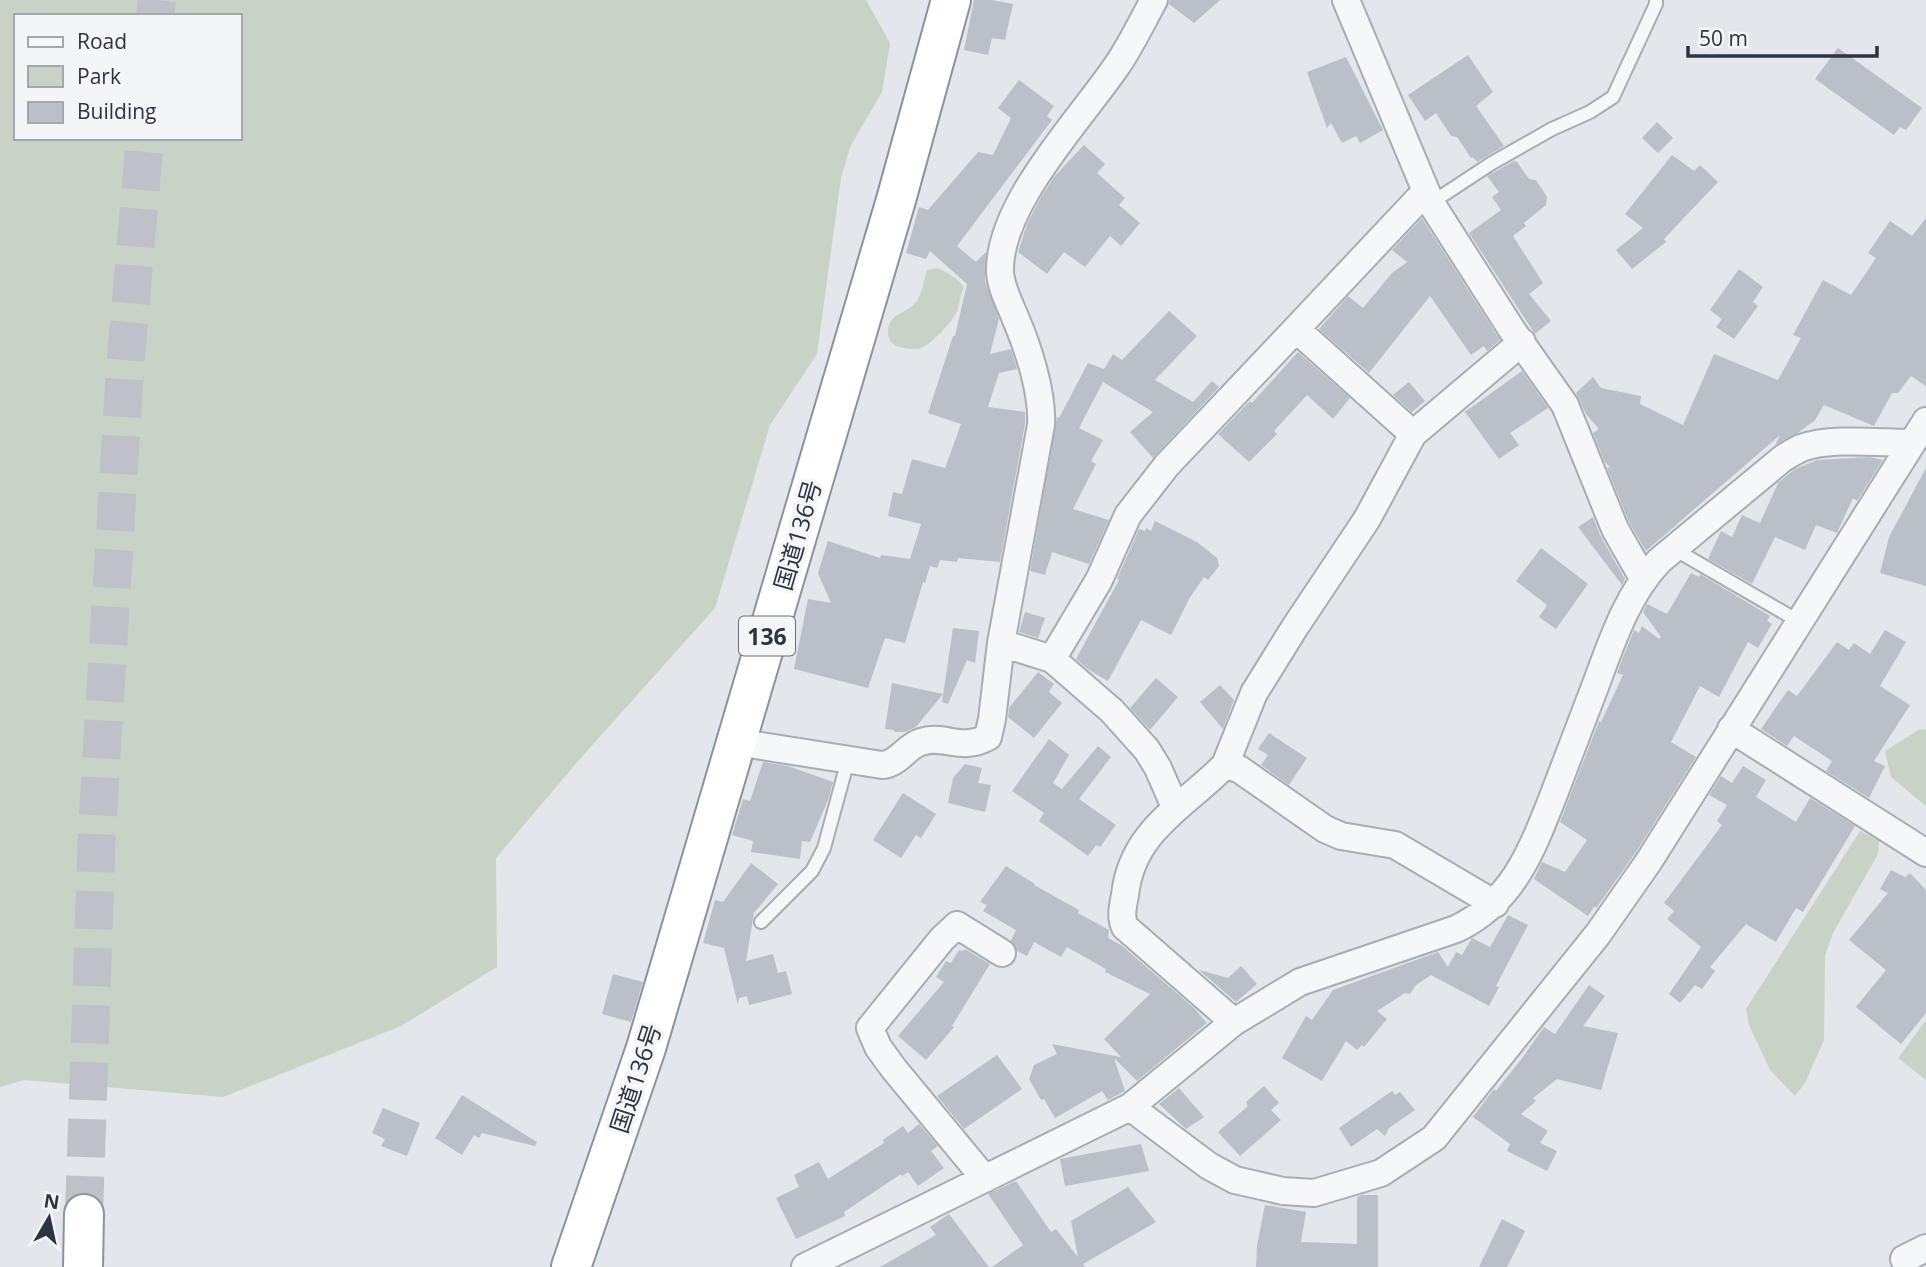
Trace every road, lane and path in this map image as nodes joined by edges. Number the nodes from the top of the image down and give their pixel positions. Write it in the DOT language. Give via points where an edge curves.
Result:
graph roads {
  1 [pos="951,0"];
  2 [pos="1154,0"];
  3 [pos="1346,0"];
  4 [pos="1656,0"];
  5 [pos="1429,197"];
  6 [pos="1296,329"];
  7 [pos="1522,342"];
  8 [pos="1926,421"];
  9 [pos="1413,433"];
  10 [pos="1912,443"];
  11 [pos="1674,549"];
  12 [pos="1643,578"];
  13 [pos="1800,622"];
  14 [pos="1001,643"];
  15 [pos="1052,659"];
  16 [pos="1731,729"];
  17 [pos="736,742"];
  18 [pos="848,761"];
  19 [pos="1225,765"];
  20 [pos="1175,807"];
  21 [pos="1926,853"];
  22 [pos="1495,904"];
  23 [pos="761,922"];
  24 [pos="1002,953"];
  25 [pos="1234,1022"];
  26 [pos="1130,1107"];
  27 [pos="985,1179"];
  28 [pos="84,1214"];
  29 [pos="83,1267"];
  30 [pos="571,1267"];
  31 [pos="805,1267"];
  1 -- 17 [label="highway, 国道136号 / 136"];
  2 -- 14 [label="street" via="1120,62 1032,183 1002,253 1003,289 1023,337 1042,408"];
  3 -- 5 [label="street"];
  4 -- 5 [label="lane" via="1612,97"];
  5 -- 6 [label="street"];
  5 -- 7 [label="street"];
  6 -- 9 [label="street"];
  6 -- 15 [label="street" via="1128,514 1099,580"];
  7 -- 9 [label="street"];
  7 -- 12 [label="street" via="1565,405 1615,529"];
  8 -- 10 [label="street"];
  9 -- 19 [label="street" via="1367,519 1254,693"];
  10 -- 11 [label="street" via="1816,444 1800,449"];
  10 -- 13 [label="street"];
  11 -- 12 [label="street"];
  11 -- 13 [label="lane"];
  12 -- 22 [label="street" via="1615,632 1539,832 1520,872"];
  13 -- 16 [label="street"];
  14 -- 15 [label="street"];
  14 -- 18 [label="street" via="988,737 968,745 925,740 889,764"];
  15 -- 20 [label="street" via="1112,711 1147,750"];
  16 -- 21 [label="street"];
  16 -- 26 [label="street" via="1598,934 1434,1138 1408,1157 1346,1185 1314,1193 1283,1191 1235,1180 1209,1166"];
  17 -- 18 [label="street"];
  17 -- 30 [label="highway, 国道136号 / 136" via="646,1048"];
  18 -- 23 [label="lane" via="824,848 812,871"];
  19 -- 20 [label="street"];
  19 -- 22 [label="street" via="1239,769 1325,829 1395,845"];
  20 -- 25 [label="street" via="1140,847 1126,884 1122,920"];
  22 -- 25 [label="street" via="1456,929 1300,982"];
  24 -- 27 [label="street" via="957,926 870,1028 894,1069"];
  25 -- 26 [label="street"];
  26 -- 27 [label="street"];
  27 -- 31 [label="street"];
  28 -- 29 [label="highway"];
}
